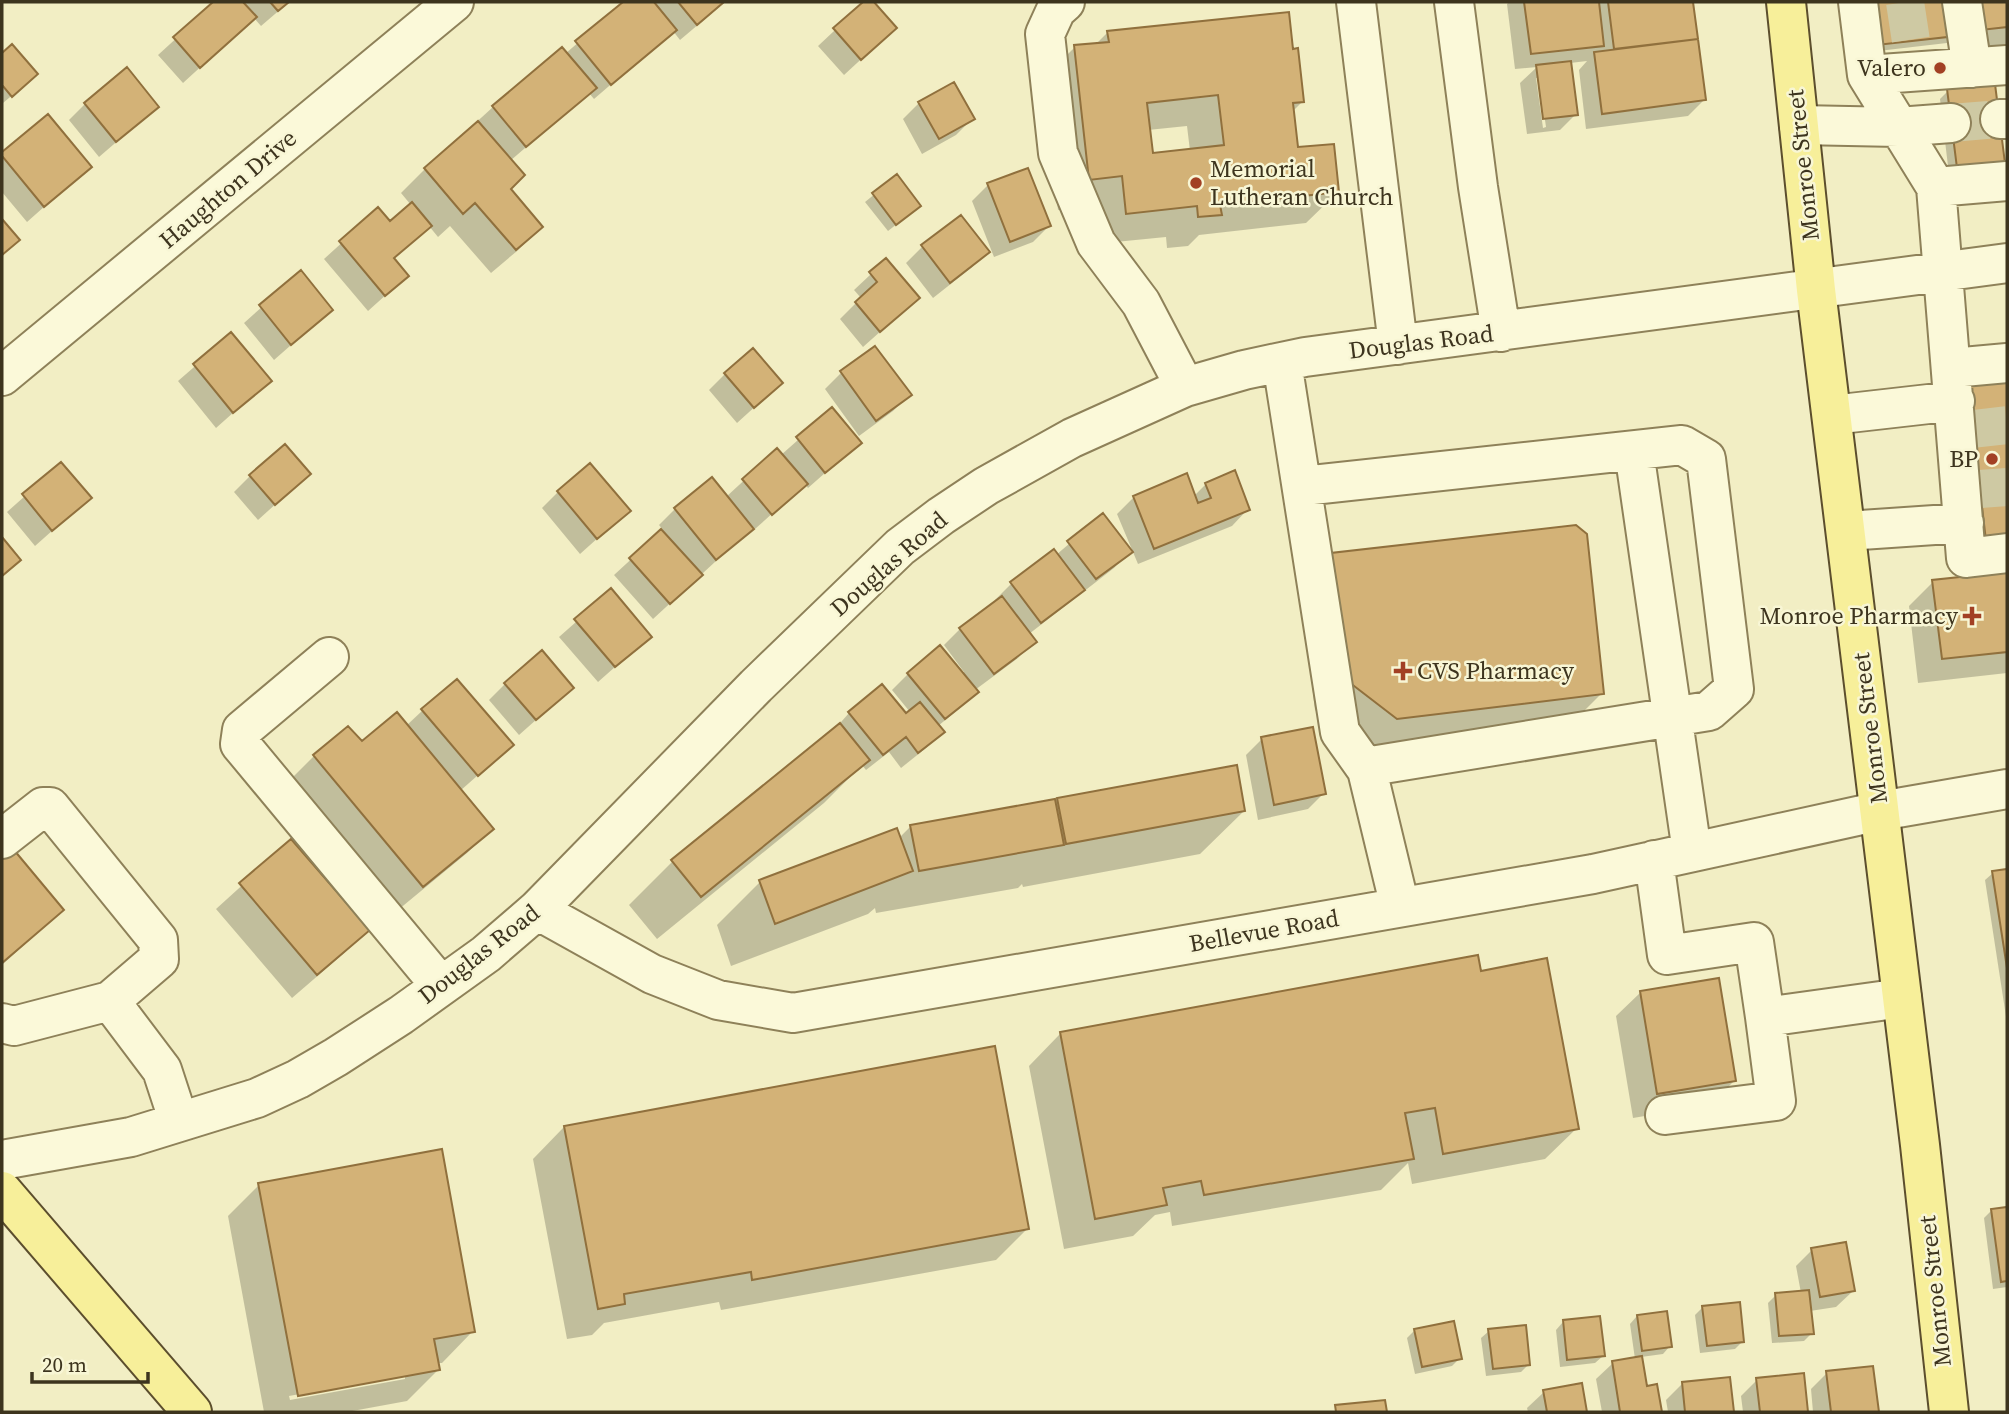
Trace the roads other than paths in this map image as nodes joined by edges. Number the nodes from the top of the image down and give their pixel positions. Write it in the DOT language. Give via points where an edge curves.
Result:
graph roads {
  1 [pos="454,2"];
  2 [pos="1065,2"];
  3 [pos="1356,2"];
  4 [pos="1454,2"];
  5 [pos="1786,2"];
  6 [pos="1858,2"];
  7 [pos="1962,2"];
  8 [pos="1989,67"];
  9 [pos="1867,75"];
  10 [pos="1951,123"];
  11 [pos="1799,125"];
  12 [pos="1898,127"];
  13 [pos="2007,181"];
  14 [pos="1936,187"];
  15 [pos="2007,263"];
  16 [pos="1944,272"];
  17 [pos="1816,290"];
  18 [pos="1502,332"];
  19 [pos="1398,345"];
  20 [pos="1282,362"];
  21 [pos="2007,363"];
  22 [pos="2,376"];
  23 [pos="1185,387"];
  24 [pos="1959,407"];
  25 [pos="1832,415"];
  26 [pos="1634,451"];
  27 [pos="1303,486"];
  28 [pos="1968,500"];
  29 [pos="1846,531"];
  30 [pos="2007,553"];
  31 [pos="329,657"];
  32 [pos="1671,717"];
  33 [pos="1365,767"];
  34 [pos="2007,789"];
  35 [pos="1880,811"];
  36 [pos="2,839"];
  37 [pos="1692,852"];
  38 [pos="1654,860"];
  39 [pos="1400,907"];
  40 [pos="537,911"];
  41 [pos="441,986"];
  42 [pos="1902,998"];
  43 [pos="110,1001"];
  44 [pos="1765,1017"];
  45 [pos="2,1023"];
  46 [pos="1665,1115"];
  47 [pos="179,1122"];
  48 [pos="2,1160"];
  49 [pos="2,1191"];
  50 [pos="192,1412"];
  51 [pos="1949,1412"];
  1 -- 22 [label="street, Haughton Drive"];
  2 -- 23 [label="street" via="1045,34 1058,153 1096,243 1141,303"];
  3 -- 19 [label="street"];
  4 -- 18 [label="street"];
  5 -- 11 [label="main road, Monroe Street"];
  6 -- 9 [label="street"];
  7 -- 8 [label="street"];
  8 -- 9 [label="street" via="1913,57"];
  9 -- 12 [label="street"];
  10 -- 12 [label="street"];
  11 -- 12 [label="street"];
  11 -- 17 [label="main road, Monroe Street"];
  12 -- 14 [label="street"];
  13 -- 14 [label="street"];
  14 -- 16 [label="street"];
  15 -- 16 [label="street, Douglas Road"];
  16 -- 17 [label="street, Douglas Road"];
  16 -- 24 [label="street"];
  17 -- 18 [label="street, Douglas Road"];
  17 -- 25 [label="main road, Monroe Street"];
  18 -- 19 [label="street, Douglas Road"];
  19 -- 20 [label="street, Douglas Road"];
  20 -- 23 [label="street, Douglas Road"];
  20 -- 27 [label="street"];
  21 -- 24 [label="street"];
  23 -- 40 [label="street, Douglas Road" via="1072,438 986,486 900,547 756,686"];
  24 -- 25 [label="street"];
  24 -- 28 [label="street"];
  25 -- 29 [label="main road, Monroe Street"];
  26 -- 27 [label="street"];
  26 -- 32 [label="street"];
  26 -- 32 [label="street" via="1682,445 1706,459 1734,689 1709,711"];
  27 -- 33 [label="street" via="1340,732"];
  28 -- 29 [label="street"];
  28 -- 30 [label="street" via="1966,558"];
  29 -- 35 [label="main road, Monroe Street"];
  31 -- 41 [label="street" via="242,730 240,744"];
  32 -- 33 [label="street"];
  32 -- 37 [label="street"];
  33 -- 39 [label="street"];
  34 -- 35 [label="street, Bellevue Road"];
  35 -- 37 [label="street, Bellevue Road"];
  35 -- 42 [label="main road, Monroe Street"];
  36 -- 43 [label="street" via="43,807 50,807 158,940 159,959"];
  37 -- 38 [label="street, Bellevue Road"];
  38 -- 39 [label="street, Bellevue Road"];
  38 -- 44 [label="street" via="1667,955 1754,942"];
  39 -- 40 [label="street, Bellevue Road" via="793,1013 718,1000 652,974"];
  40 -- 41 [label="street, Douglas Road"];
  41 -- 47 [label="street, Douglas Road" via="298,1079 257,1098"];
  42 -- 44 [label="street"];
  42 -- 51 [label="main road, Monroe Street"];
  43 -- 45 [label="street" via="14,1026"];
  43 -- 47 [label="street" via="163,1070"];
  44 -- 46 [label="street" via="1776,1101"];
  47 -- 48 [label="street, Douglas Road" via="131,1137"];
  49 -- 50 [label="main road"];
}
